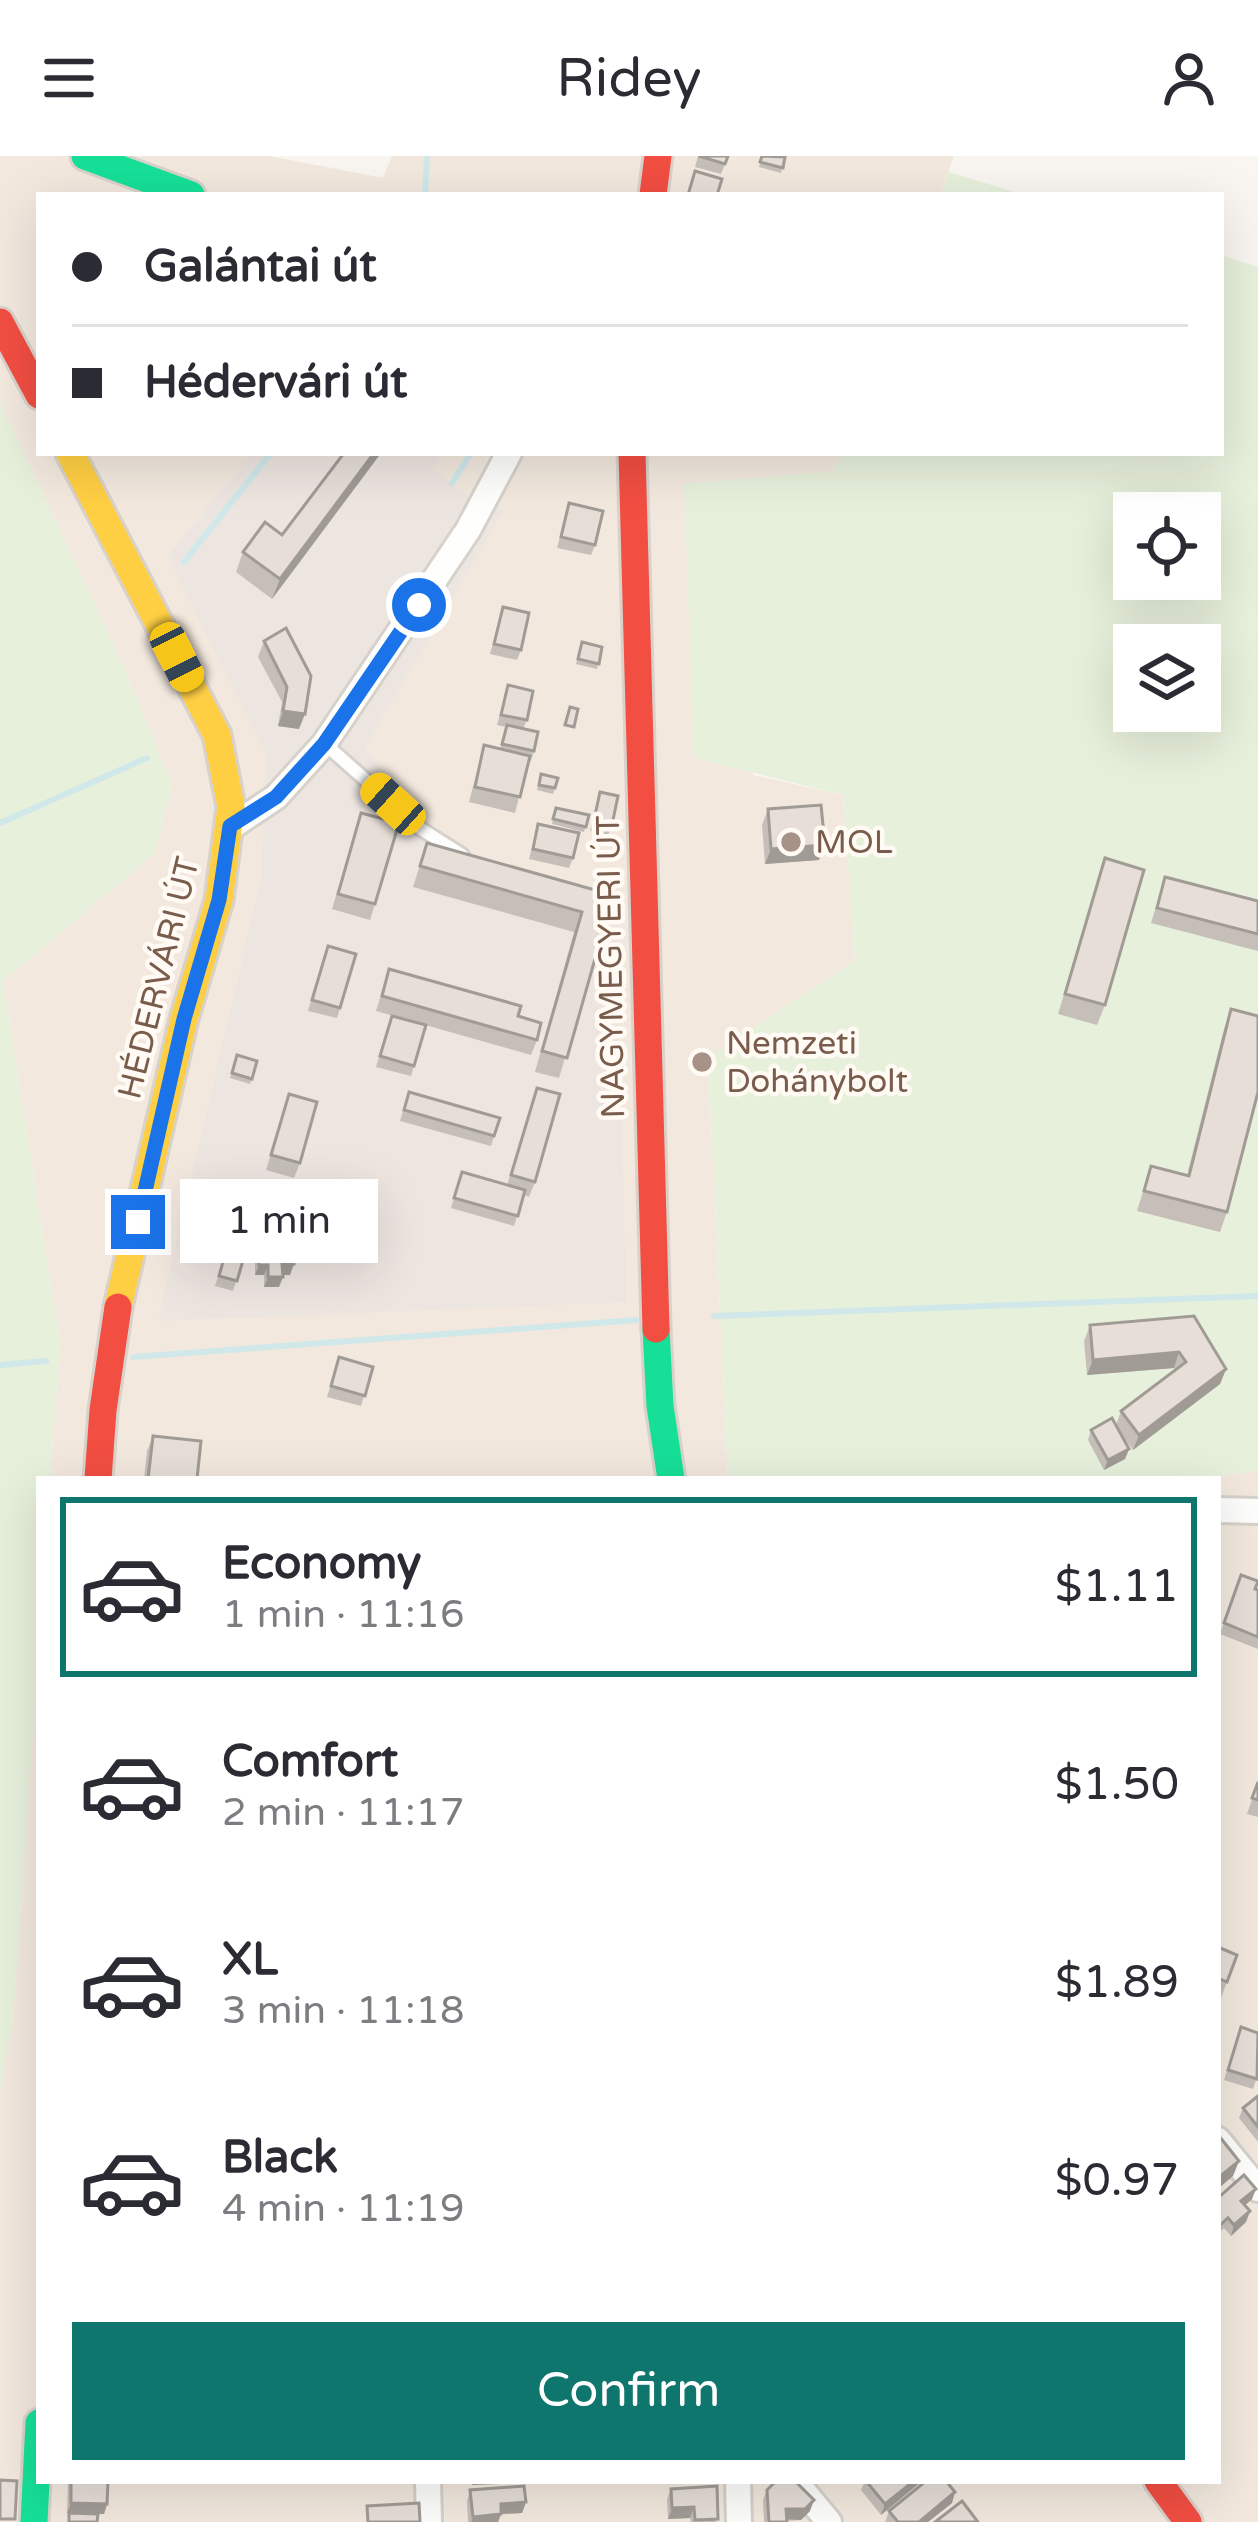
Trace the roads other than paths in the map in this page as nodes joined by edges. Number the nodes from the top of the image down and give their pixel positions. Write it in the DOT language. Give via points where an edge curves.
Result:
graph roads {
  1 [pos="85,156"];
  2 [pos="658,156"];
  3 [pos="182,192"];
  4 [pos="652,192"];
  5 [pos="0,322"];
  6 [pos="36,389"];
  7 [pos="72,456"];
  8 [pos="507,456"];
  9 [pos="632,456"];
  10 [pos="324,744"];
  11 [pos="230,826"];
  12 [pos="471,859"];
  13 [pos="98,1476"];
  14 [pos="671,1476"];
  15 [pos="1221,1510"];
  16 [pos="1258,1511"];
  17 [pos="1221,2144"];
  18 [pos="1258,2188"];
  19 [pos="36,2482"];
  20 [pos="428,2484"];
  21 [pos="738,2484"];
  22 [pos="797,2484"];
  23 [pos="1160,2484"];
  24 [pos="34,2522"];
  25 [pos="429,2522"];
  26 [pos="739,2522"];
  27 [pos="829,2522"];
  28 [pos="1188,2522"];
  1 -- 3 [label="street"];
  2 -- 4 [label="street"];
  5 -- 6 [label="street"];
  7 -- 11 [label="street, HÉDERVÁRI ÚT" via="217,735"];
  8 -- 10 [label="street" via="468,530"];
  9 -- 14 [label="street, NAGYMEGYERI ÚT" via="656,1337"];
  10 -- 11 [label="street" via="276,797"];
  10 -- 12 [label="lane" via="421,829"];
  11 -- 13 [label="street, HÉDERVÁRI ÚT" via="219,900 119,1303"];
  15 -- 16 [label="street"];
  17 -- 18 [label="street"];
  19 -- 24 [label="street"];
  20 -- 25 [label="street"];
  21 -- 26 [label="street"];
  22 -- 27 [label="street"];
  23 -- 28 [label="street"];
}
